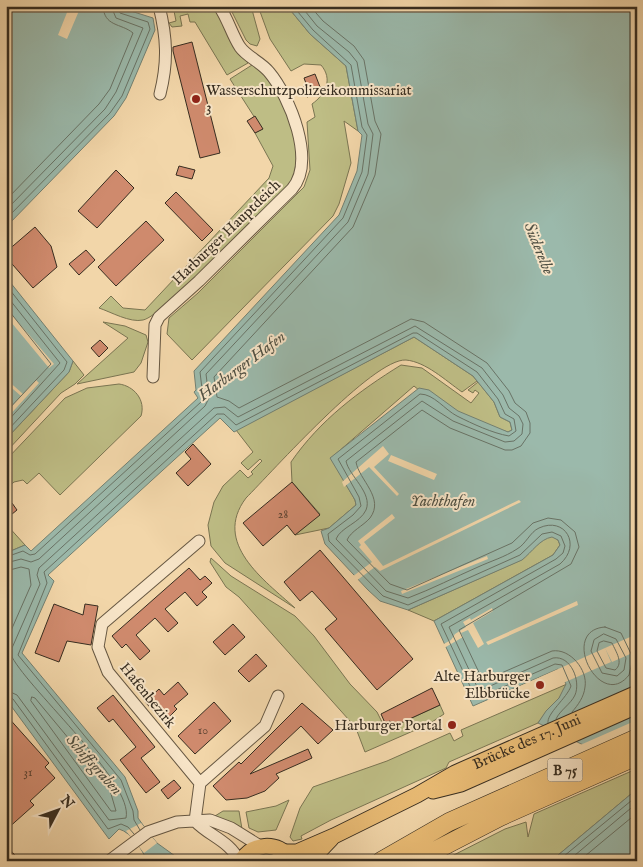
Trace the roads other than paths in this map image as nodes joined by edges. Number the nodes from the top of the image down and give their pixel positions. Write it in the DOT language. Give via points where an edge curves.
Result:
graph roads {
  1 [pos="159,6"];
  2 [pos="219,6"];
  3 [pos="160,94"];
  4 [pos="153,377"];
  5 [pos="199,541"];
  6 [pos="637,693"];
  7 [pos="278,696"];
  8 [pos="637,706"];
  9 [pos="637,738"];
  10 [pos="637,756"];
  11 [pos="458,778"];
  12 [pos="200,783"];
  13 [pos="496,809"];
  14 [pos="195,821"];
  15 [pos="334,836"];
  16 [pos="260,846"];
  17 [pos="288,856"];
  18 [pos="110,861"];
  19 [pos="240,861"];
  20 [pos="310,861"];
  21 [pos="381,861"];
  22 [pos="415,861"];
  1 -- 3 [label="street" via="165,34 166,68"];
  2 -- 4 [label="street, Harburger Hauptdeich" via="241,48 265,67 283,96 295,120 302,169 292,189 159,317 155,325"];
  5 -- 12 [label="street, Hafenbezirk" via="102,624 98,647 108,672"];
  6 -- 11 [label="main road, Brücke des 17. Juni"];
  7 -- 12 [label="street" via="265,726"];
  8 -- 11 [label="main road, Brücke des 17. Juni"];
  9 -- 13 [label="highway, B 75"];
  10 -- 13 [label="highway, B 75"];
  11 -- 15 [label="main road, Brücke des 17. Juni"];
  12 -- 14 [label="street"];
  13 -- 21 [label="highway, B 75" via="449,822"];
  13 -- 22 [label="highway, B 75"];
  14 -- 16 [label="street" via="219,823"];
  14 -- 18 [label="street" via="177,822 148,832"];
  14 -- 19 [label="street" via="225,843"];
  15 -- 17 [label="main road, Brücke des 17. Juni"];
  15 -- 20 [label="main road, Brücke des 17. Juni"];
  16 -- 17 [label="main road" via="271,846"];
  16 -- 19 [label="main road"];
}
